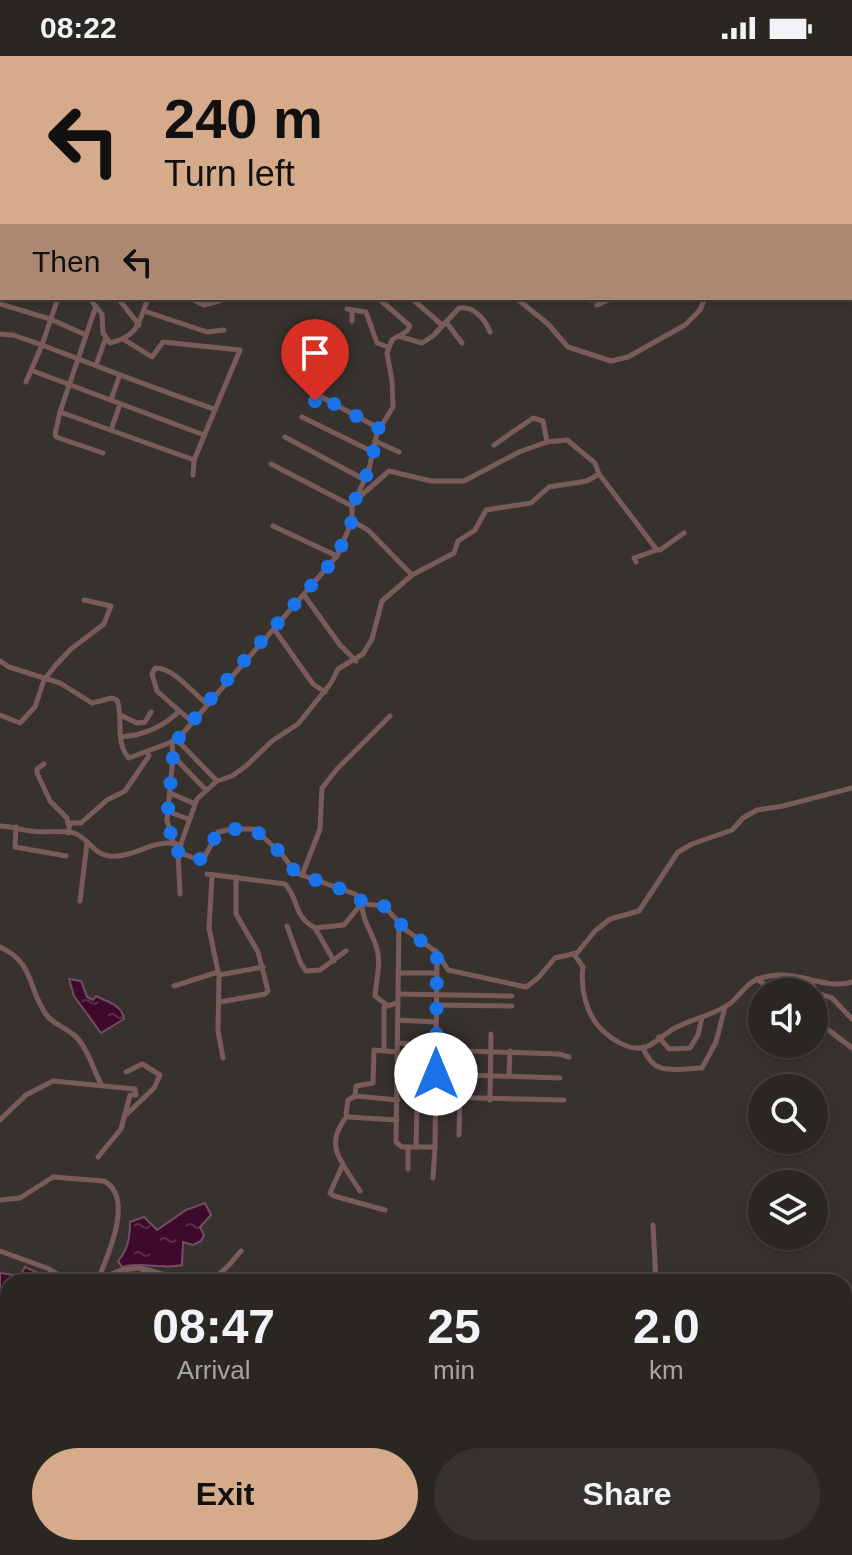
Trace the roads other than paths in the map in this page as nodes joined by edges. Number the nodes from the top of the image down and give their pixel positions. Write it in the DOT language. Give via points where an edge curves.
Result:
graph roads {
  1 [pos="57,300"];
  2 [pos="91,300"];
  3 [pos="120,300"];
  4 [pos="147,300"];
  5 [pos="193,300"];
  6 [pos="225,300"];
  7 [pos="380,300"];
  8 [pos="414,300"];
  9 [pos="518,300"];
  10 [pos="590,300"];
  11 [pos="605,300"];
  12 [pos="704,300"];
  13 [pos="0,304"];
  14 [pos="597,305"];
  15 [pos="96,306"];
  16 [pos="144,311"];
  17 [pos="50,319"];
  18 [pos="352,321"];
  19 [pos="444,324"];
  20 [pos="139,325"];
  21 [pos="224,330"];
  22 [pos="490,332"];
  23 [pos="0,334"];
  24 [pos="86,335"];
  25 [pos="398,336"];
  26 [pos="123,339"];
  27 [pos="105,340"];
  28 [pos="462,343"];
  29 [pos="42,345"];
  30 [pos="388,347"];
  31 [pos="78,358"];
  32 [pos="96,365"];
  33 [pos="33,371"];
  34 [pos="119,377"];
  35 [pos="26,382"];
  36 [pos="69,384"];
  37 [pos="111,400"];
  38 [pos="315,401"];
  39 [pos="120,404"];
  40 [pos="214,409"];
  41 [pos="60,412"];
  42 [pos="302,417"];
  43 [pos="380,429"];
  44 [pos="111,430"];
  45 [pos="204,435"];
  46 [pos="285,437"];
  47 [pos="375,441"];
  48 [pos="547,442"];
  49 [pos="494,445"];
  50 [pos="373,452"];
  51 [pos="399,452"];
  52 [pos="103,453"];
  53 [pos="194,460"];
  54 [pos="271,464"];
  55 [pos="599,474"];
  56 [pos="193,475"];
  57 [pos="365,480"];
  58 [pos="354,503"];
  59 [pos="352,521"];
  60 [pos="273,526"];
  61 [pos="684,533"];
  62 [pos="657,550"];
  63 [pos="337,556"];
  64 [pos="636,562"];
  65 [pos="412,575"];
  66 [pos="304,595"];
  67 [pos="84,600"];
  68 [pos="274,629"];
  69 [pos="0,661"];
  70 [pos="356,661"];
  71 [pos="46,678"];
  72 [pos="325,692"];
  73 [pos="207,704"];
  74 [pos="179,711"];
  75 [pos="151,712"];
  76 [pos="0,715"];
  77 [pos="120,715"];
  78 [pos="390,716"];
  79 [pos="192,722"];
  80 [pos="121,737"];
  81 [pos="174,741"];
  82 [pos="147,751"];
  83 [pos="173,757"];
  84 [pos="44,764"];
  85 [pos="217,781"];
  86 [pos="852,788"];
  87 [pos="206,790"];
  88 [pos="170,793"];
  89 [pos="193,803"];
  90 [pos="167,811"];
  91 [pos="188,819"];
  92 [pos="0,826"];
  93 [pos="16,827"];
  94 [pos="68,829"];
  95 [pos="87,842"];
  96 [pos="173,842"];
  97 [pos="181,845"];
  98 [pos="178,852"];
  99 [pos="66,856"];
  100 [pos="302,875"];
  101 [pos="236,877"];
  102 [pos="180,894"];
  103 [pos="80,901"];
  104 [pos="362,903"];
  105 [pos="399,921"];
  106 [pos="287,926"];
  107 [pos="315,928"];
  108 [pos="0,947"];
  109 [pos="346,951"];
  110 [pos="435,951"];
  111 [pos="574,954"];
  112 [pos="334,961"];
  113 [pos="263,967"];
  114 [pos="398,973"];
  115 [pos="437,973"];
  116 [pos="218,974"];
  117 [pos="764,978"];
  118 [pos="809,978"];
  119 [pos="852,982"];
  120 [pos="828,983"];
  121 [pos="174,986"];
  122 [pos="748,987"];
  123 [pos="398,994"];
  124 [pos="436,994"];
  125 [pos="512,996"];
  126 [pos="828,997"];
  127 [pos="220,1002"];
  128 [pos="397,1003"];
  129 [pos="387,1005"];
  130 [pos="436,1005"];
  131 [pos="512,1006"];
  132 [pos="725,1007"];
  133 [pos="702,1016"];
  134 [pos="852,1019"];
  135 [pos="398,1020"];
  136 [pos="435,1022"];
  137 [pos="828,1030"];
  138 [pos="491,1034"];
  139 [pos="659,1037"];
  140 [pos="397,1043"];
  141 [pos="436,1047"];
  142 [pos="643,1047"];
  143 [pos="852,1048"];
  144 [pos="384,1050"];
  145 [pos="490,1051"];
  146 [pos="510,1051"];
  147 [pos="397,1052"];
  148 [pos="569,1057"];
  149 [pos="223,1058"];
  150 [pos="397,1065"];
  151 [pos="436,1071"];
  152 [pos="126,1072"];
  153 [pos="490,1075"];
  154 [pos="509,1076"];
  155 [pos="560,1078"];
  156 [pos="101,1085"];
  157 [pos="398,1089"];
  158 [pos="435,1090"];
  159 [pos="355,1096"];
  160 [pos="435,1097"];
  161 [pos="460,1098"];
  162 [pos="398,1100"];
  163 [pos="490,1100"];
  164 [pos="564,1100"];
  165 [pos="417,1107"];
  166 [pos="127,1114"];
  167 [pos="347,1116"];
  168 [pos="0,1120"];
  169 [pos="397,1120"];
  170 [pos="459,1135"];
  171 [pos="408,1147"];
  172 [pos="416,1147"];
  173 [pos="435,1147"];
  174 [pos="98,1157"];
  175 [pos="343,1164"];
  176 [pos="408,1169"];
  177 [pos="433,1178"];
  178 [pos="360,1191"];
  179 [pos="0,1200"];
  180 [pos="385,1210"];
  181 [pos="653,1225"];
  182 [pos="0,1251"];
  183 [pos="241,1251"];
  184 [pos="141,1268"];
  185 [pos="57,1274"];
  186 [pos="100,1274"];
  187 [pos="108,1274"];
  188 [pos="146,1274"];
  189 [pos="166,1274"];
  190 [pos="219,1274"];
  191 [pos="656,1274"];
  1 -- 17 [label="street"];
  2 -- 15 [label="street"];
  3 -- 20 [label="street"];
  4 -- 16 [label="street"];
  5 -- 6 [label="street" via="204,305"];
  7 -- 25 [label="street" via="410,326"];
  8 -- 19 [label="street"];
  9 -- 12 [label="street" via="568,347 611,361 685,325"];
  10 -- 11 [label="street"];
  11 -- 14 [label="street"];
  13 -- 17 [label="street"];
  15 -- 24 [label="street"];
  15 -- 27 [label="street"];
  16 -- 20 [label="street"];
  16 -- 21 [label="street" via="207,332"];
  17 -- 24 [label="street"];
  17 -- 29 [label="street"];
  18 -- 30 [label="street" via="350,310 366,312 377,343"];
  19 -- 22 [label="street" via="466,307"];
  19 -- 25 [label="street" via="422,343"];
  19 -- 28 [label="street"];
  20 -- 26 [label="street"];
  23 -- 29 [label="street"];
  24 -- 31 [label="street"];
  25 -- 30 [label="street"];
  26 -- 27 [label="street"];
  26 -- 40 [label="street" via="152,357 163,342 240,350"];
  27 -- 32 [label="street"];
  29 -- 31 [label="street"];
  29 -- 33 [label="street"];
  30 -- 43 [label="street" via="393,407"];
  31 -- 32 [label="street"];
  31 -- 36 [label="street"];
  32 -- 34 [label="street"];
  33 -- 35 [label="street"];
  33 -- 36 [label="street"];
  34 -- 37 [label="street"];
  34 -- 40 [label="street"];
  36 -- 37 [label="street"];
  36 -- 41 [label="street"];
  37 -- 39 [label="street"];
  38 -- 43 [label="street" via="318,395"];
  39 -- 44 [label="street"];
  39 -- 45 [label="street"];
  40 -- 45 [label="street"];
  41 -- 44 [label="street"];
  41 -- 52 [label="street" via="56,437"];
  42 -- 50 [label="street"];
  43 -- 47 [label="street"];
  44 -- 53 [label="street"];
  45 -- 53 [label="street"];
  46 -- 57 [label="street"];
  47 -- 50 [label="street"];
  47 -- 51 [label="street"];
  48 -- 49 [label="street" via="543,421 533,418"];
  48 -- 55 [label="street" via="570,442 595,463"];
  48 -- 58 [label="street" via="464,481 431,481 389,471"];
  50 -- 57 [label="street"];
  53 -- 56 [label="street"];
  54 -- 58 [label="street"];
  55 -- 62 [label="street"];
  55 -- 65 [label="street" via="549,487 531,503 486,510 454,553"];
  57 -- 58 [label="street"];
  58 -- 59 [label="street"];
  59 -- 63 [label="street"];
  59 -- 65 [label="street" via="368,530"];
  60 -- 63 [label="street"];
  61 -- 62 [label="street"];
  62 -- 64 [label="street" via="634,558"];
  63 -- 66 [label="street"];
  65 -- 70 [label="street" via="382,601 372,639"];
  66 -- 68 [label="street"];
  66 -- 70 [label="street"];
  67 -- 71 [label="street" via="110,605 110,612 104,624 71,649"];
  68 -- 72 [label="street" via="313,684"];
  68 -- 73 [label="street"];
  69 -- 71 [label="street"];
  70 -- 72 [label="street" via="338,669"];
  71 -- 76 [label="street" via="35,707 20,723"];
  71 -- 77 [label="street" via="92,703 117,700"];
  72 -- 85 [label="street" via="298,724 232,776"];
  73 -- 74 [label="street" via="169,671 155,668 157,691"];
  73 -- 79 [label="street"];
  74 -- 79 [label="street"];
  74 -- 80 [label="street" via="168,723"];
  75 -- 77 [label="street" via="141,724"];
  77 -- 80 [label="street"];
  78 -- 100 [label="street" via="322,788 320,829"];
  79 -- 81 [label="street"];
  80 -- 82 [label="street" via="129,758"];
  81 -- 82 [label="street"];
  81 -- 83 [label="street"];
  81 -- 85 [label="street"];
  82 -- 94 [label="street" via="149,756 125,791"];
  83 -- 87 [label="street"];
  83 -- 88 [label="street"];
  84 -- 94 [label="street" via="37,773 50,801 67,818"];
  85 -- 87 [label="street"];
  86 -- 111 [label="street" via="757,810 732,830 678,852 639,911 610,919"];
  87 -- 89 [label="street"];
  88 -- 89 [label="street"];
  88 -- 90 [label="street"];
  89 -- 91 [label="street"];
  90 -- 91 [label="street"];
  90 -- 96 [label="street"];
  91 -- 97 [label="street"];
  92 -- 93 [label="street"];
  93 -- 94 [label="street"];
  93 -- 99 [label="street" via="15,847"];
  94 -- 95 [label="street"];
  95 -- 96 [label="street" via="113,857"];
  95 -- 103 [label="street"];
  96 -- 97 [label="street"];
  97 -- 98 [label="street"];
  98 -- 100 [label="street" via="199,860 218,832 254,829"];
  98 -- 102 [label="street"];
  100 -- 104 [label="street" via="355,894"];
  101 -- 107 [label="street" via="285,884 299,916"];
  101 -- 113 [label="street" via="236,914"];
  101 -- 116 [label="street" via="210,875 209,928"];
  104 -- 105 [label="street" via="384,906"];
  104 -- 107 [label="street" via="344,925"];
  104 -- 129 [label="street" via="379,961 375,996"];
  105 -- 110 [label="street"];
  105 -- 114 [label="street"];
  106 -- 112 [label="street" via="306,971"];
  107 -- 112 [label="street"];
  108 -- 156 [label="street" via="24,964 45,1011 77,1038"];
  109 -- 112 [label="street"];
  110 -- 111 [label="street" via="448,970 526,987 555,958"];
  110 -- 115 [label="street"];
  111 -- 142 [label="street" via="583,967 580,983 594,1022 610,1038"];
  113 -- 116 [label="street"];
  113 -- 127 [label="street" via="267,993"];
  114 -- 115 [label="street"];
  114 -- 123 [label="street"];
  115 -- 124 [label="street"];
  116 -- 121 [label="street"];
  116 -- 127 [label="street"];
  117 -- 118 [label="street"];
  119 -- 120 [label="street"];
  122 -- 132 [label="street"];
  123 -- 124 [label="street"];
  123 -- 128 [label="street"];
  124 -- 125 [label="street"];
  124 -- 130 [label="street"];
  126 -- 134 [label="street"];
  127 -- 149 [label="street"];
  128 -- 129 [label="street"];
  128 -- 135 [label="street"];
  129 -- 144 [label="street"];
  130 -- 131 [label="street"];
  130 -- 136 [label="street"];
  132 -- 133 [label="street"];
  132 -- 142 [label="street" via="702,1068 654,1066"];
  133 -- 139 [label="street"];
  133 -- 139 [label="street" via="690,1048 669,1049"];
  135 -- 136 [label="street"];
  135 -- 140 [label="street"];
  136 -- 141 [label="street"];
  137 -- 143 [label="street"];
  138 -- 145 [label="street"];
  139 -- 142 [label="street"];
  140 -- 141 [label="street"];
  140 -- 147 [label="street"];
  141 -- 145 [label="street"];
  141 -- 151 [label="street"];
  144 -- 147 [label="street"];
  144 -- 159 [label="street" via="374,1050 373,1083 356,1086"];
  145 -- 146 [label="street"];
  145 -- 153 [label="street"];
  146 -- 148 [label="street"];
  146 -- 154 [label="street"];
  147 -- 150 [label="street"];
  150 -- 151 [label="street"];
  150 -- 157 [label="street"];
  151 -- 153 [label="street"];
  151 -- 158 [label="street"];
  152 -- 166 [label="street" via="142,1064 160,1075"];
  153 -- 154 [label="street"];
  153 -- 163 [label="street"];
  154 -- 155 [label="street"];
  156 -- 166 [label="street" via="135,1089"];
  156 -- 168 [label="street" via="53,1081 26,1095"];
  157 -- 158 [label="street"];
  157 -- 162 [label="street"];
  158 -- 160 [label="street"];
  159 -- 162 [label="street"];
  159 -- 167 [label="street" via="348,1100"];
  160 -- 161 [label="street"];
  160 -- 173 [label="street"];
  161 -- 163 [label="street"];
  161 -- 170 [label="street"];
  162 -- 169 [label="street"];
  163 -- 164 [label="street"];
  165 -- 172 [label="street"];
  166 -- 174 [label="street"];
  167 -- 169 [label="street"];
  167 -- 175 [label="street" via="335,1136"];
  169 -- 171 [label="street" via="397,1145"];
  171 -- 172 [label="street"];
  171 -- 176 [label="street"];
  172 -- 173 [label="street"];
  173 -- 177 [label="street"];
  175 -- 178 [label="street"];
  175 -- 180 [label="street" via="330,1193"];
  179 -- 186 [label="street" via="20,1198 53,1177 111,1185 118,1198 115,1235"];
  181 -- 191 [label="street"];
  182 -- 185 [label="street"];
  183 -- 190 [label="street"];
  184 -- 187 [label="street"];
  184 -- 188 [label="street"];
  184 -- 189 [label="street"];
}
